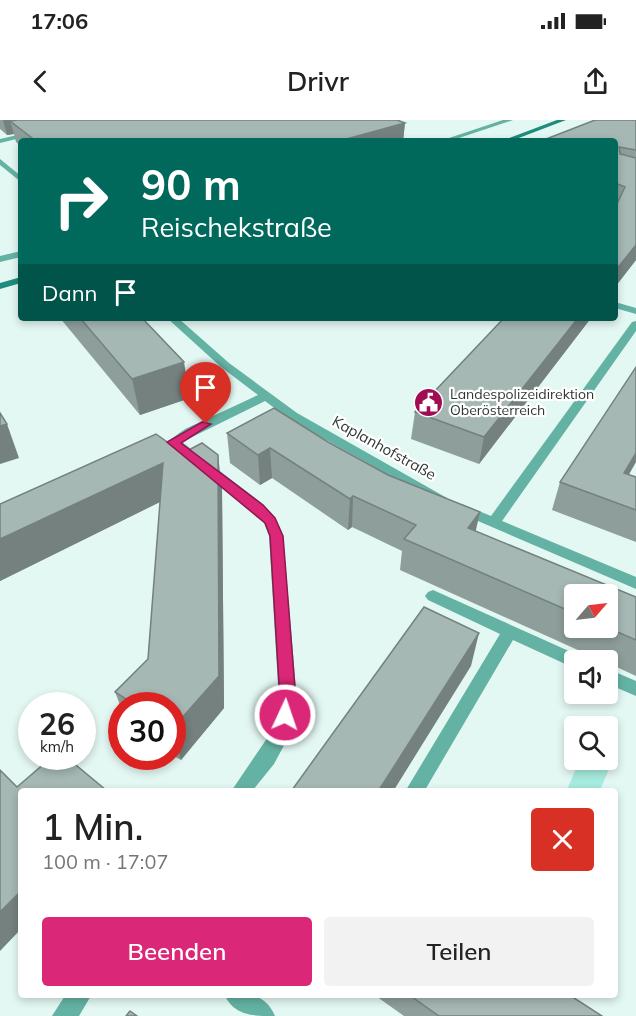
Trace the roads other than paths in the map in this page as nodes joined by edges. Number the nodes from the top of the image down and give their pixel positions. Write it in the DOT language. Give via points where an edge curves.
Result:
graph roads {
  1 [pos="510,120"];
  2 [pos="563,120"];
  3 [pos="44,131"];
  4 [pos="453,138"];
  5 [pos="516,138"];
  6 [pos="0,141"];
  7 [pos="0,161"];
  8 [pos="18,177"];
  9 [pos="18,255"];
  10 [pos="0,260"];
  11 [pos="18,281"];
  12 [pos="0,286"];
  13 [pos="618,306"];
  14 [pos="636,311"];
  15 [pos="176,321"];
  16 [pos="636,324"];
  17 [pos="265,396"];
  18 [pos="173,442"];
  19 [pos="156,453"];
  20 [pos="493,523"];
  21 [pos="636,583"];
  22 [pos="432,596"];
  23 [pos="510,632"];
  24 [pos="564,656"];
  25 [pos="618,681"];
  26 [pos="636,689"];
  27 [pos="244,788"];
  28 [pos="416,788"];
  29 [pos="78,998"];
  30 [pos="240,998"];
  31 [pos="64,1016"];
  32 [pos="263,1016"];
  1 -- 4 [label="street"];
  2 -- 5 [label="main road"];
  3 -- 6 [label="street"];
  7 -- 8 [label="street"];
  9 -- 10 [label="street"];
  11 -- 12 [label="main road"];
  13 -- 14 [label="street"];
  15 -- 17 [label="street, Kaplanhofstraße"];
  16 -- 20 [label="street"];
  17 -- 18 [label="street"];
  17 -- 20 [label="street, Kaplanhofstraße" via="384,469"];
  18 -- 19 [label="street"];
  18 -- 27 [label="street" via="259,508 276,536 288,701 283,729"];
  20 -- 21 [label="street, Kaplanhofstraße"];
  22 -- 23 [label="street"];
  23 -- 24 [label="street"];
  23 -- 28 [label="street"];
  25 -- 26 [label="street"];
  29 -- 31 [label="street"];
  30 -- 32 [label="street"];
}
